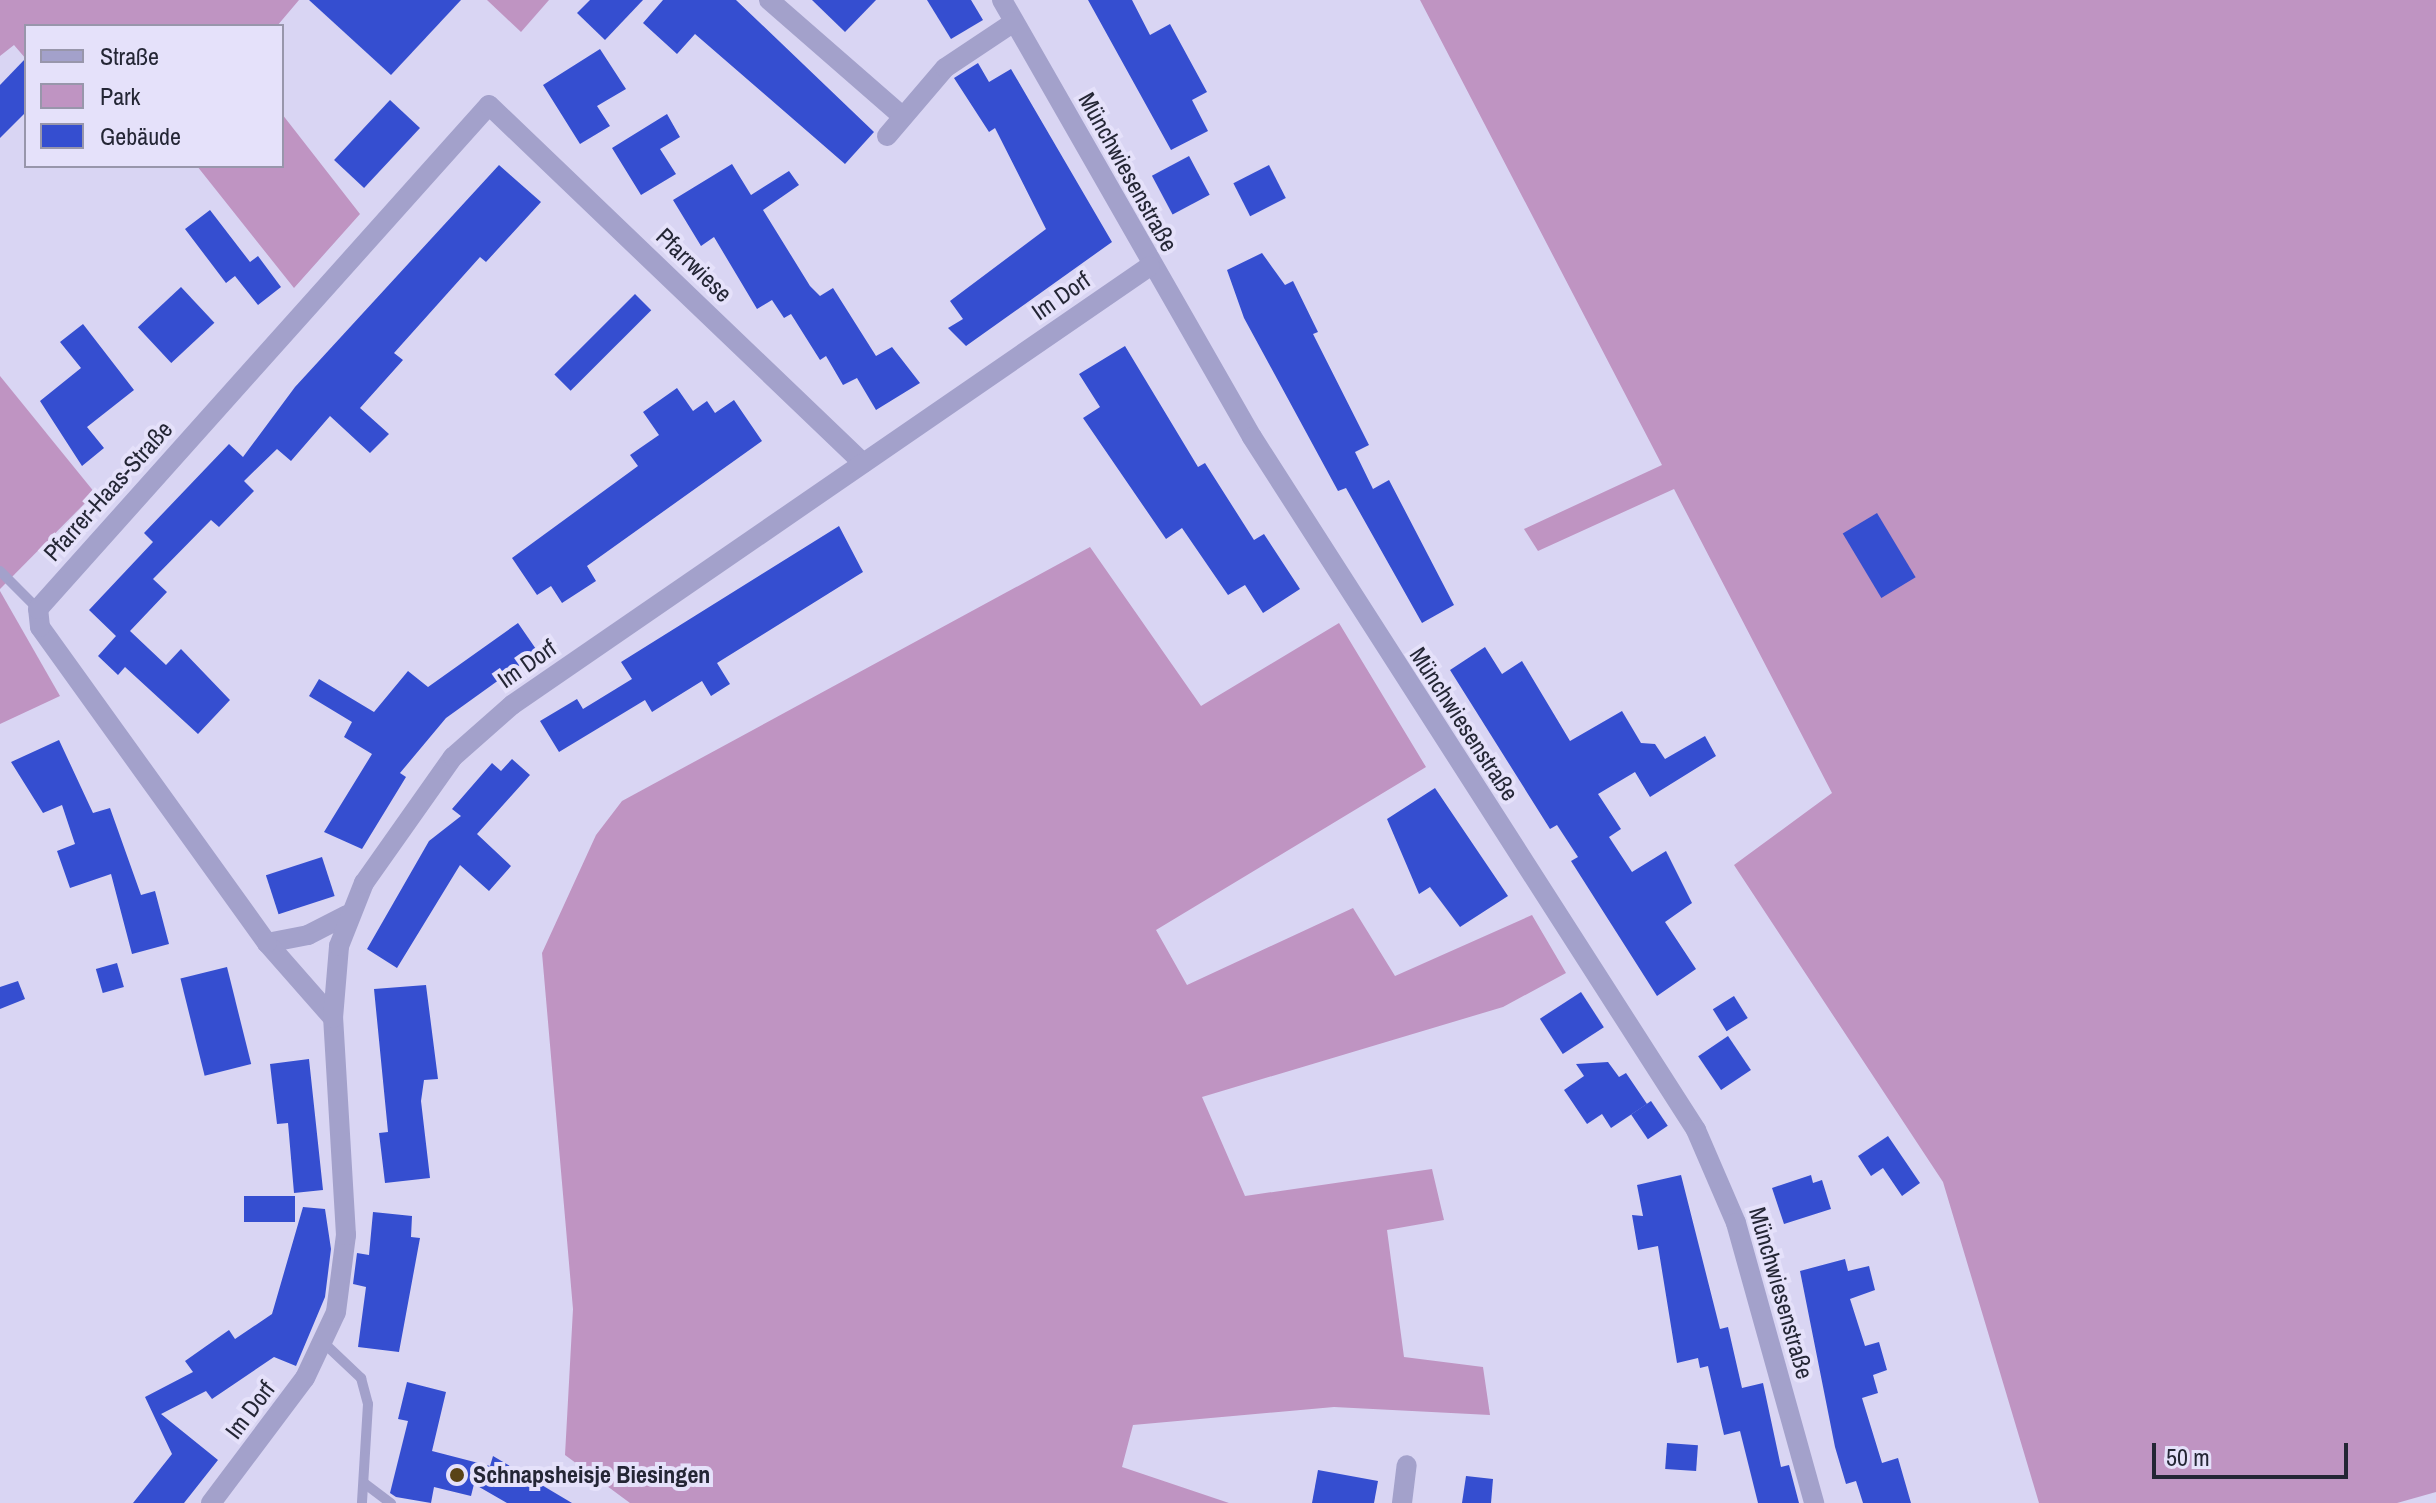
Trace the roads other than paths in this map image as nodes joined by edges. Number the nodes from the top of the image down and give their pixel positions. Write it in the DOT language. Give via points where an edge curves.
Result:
graph roads {
  1 [pos="769,0"];
  2 [pos="1002,0"];
  3 [pos="1014,22"];
  4 [pos="489,105"];
  5 [pos="901,115"];
  6 [pos="887,136"];
  7 [pos="1150,266"];
  8 [pos="863,463"];
  9 [pos="0,571"];
  10 [pos="38,609"];
  11 [pos="347,915"];
  12 [pos="267,943"];
  13 [pos="333,1018"];
  14 [pos="325,1344"];
  15 [pos="1407,1465"];
  16 [pos="364,1483"];
  17 [pos="211,1503"];
  18 [pos="362,1503"];
  19 [pos="391,1503"];
  20 [pos="1402,1503"];
  21 [pos="1814,1503"];
  1 -- 5 [label="street"];
  2 -- 3 [label="street, Münchwiesenstraße"];
  3 -- 5 [label="street" via="945,68"];
  3 -- 7 [label="street, Münchwiesenstraße"];
  4 -- 8 [label="street, Pfarrwiese"];
  4 -- 10 [label="street, Pfarrer-Haas-Straße"];
  5 -- 6 [label="street"];
  7 -- 8 [label="street, Im Dorf"];
  7 -- 21 [label="street, Münchwiesenstraße" via="1395,667 1696,1130 1736,1223"];
  8 -- 11 [label="street, Im Dorf" via="480,730 424,795"];
  9 -- 10 [label="lane"];
  10 -- 12 [label="street" via="40,627"];
  11 -- 12 [label="street" via="308,935"];
  11 -- 13 [label="street, Im Dorf"];
  12 -- 13 [label="street"];
  13 -- 14 [label="street, Im Dorf" via="346,1235"];
  14 -- 16 [label="lane" via="361,1378 368,1404"];
  14 -- 17 [label="street, Im Dorf"];
  15 -- 20 [label="street"];
  16 -- 18 [label="lane"];
  16 -- 19 [label="lane"];
}
